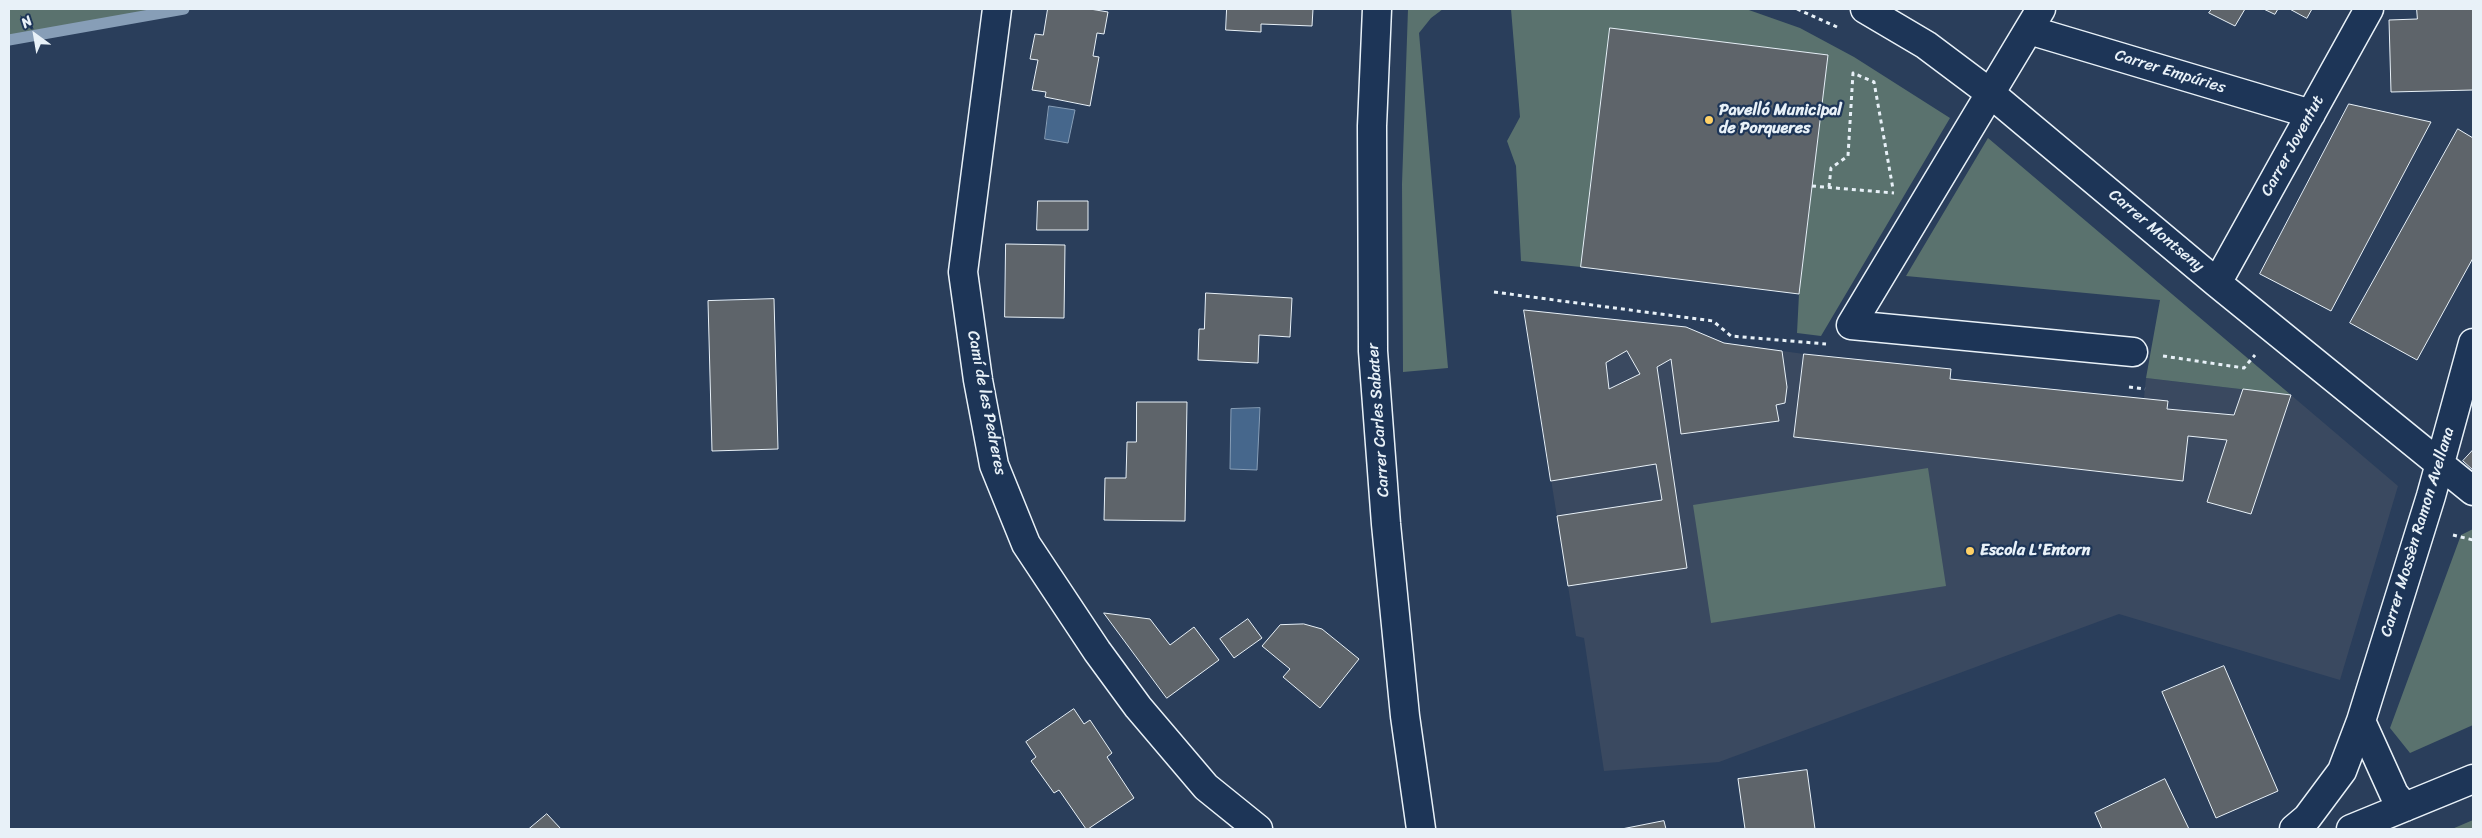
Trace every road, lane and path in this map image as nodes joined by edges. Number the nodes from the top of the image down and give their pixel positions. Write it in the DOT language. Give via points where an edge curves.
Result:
graph roads {
  1 [pos="998,9"];
  2 [pos="1376,9"];
  3 [pos="1865,9"];
  4 [pos="2369,9"];
  5 [pos="2035,19"];
  6 [pos="1990,93"];
  7 [pos="2311,114"];
  8 [pos="1812,186"];
  9 [pos="1829,187"];
  10 [pos="1883,192"];
  11 [pos="1894,193"];
  12 [pos="2217,283"];
  13 [pos="1494,292"];
  14 [pos="1851,325"];
  15 [pos="2473,343"];
  16 [pos="2258,351"];
  17 [pos="2133,352"];
  18 [pos="2145,389"];
  19 [pos="2440,463"];
  20 [pos="2473,491"];
  21 [pos="2361,721"];
  22 [pos="2473,779"];
  23 [pos="2405,808"];
  24 [pos="1258,829"];
  25 [pos="1421,829"];
  26 [pos="2294,829"];
  27 [pos="2350,829"];
  1 -- 24 [label="street, Camí de les Pedreres" via="963,272 994,465 1026,544 1096,651 1138,707 1206,787"];
  2 -- 25 [label="street, Carrer Carles Sabater" via="1372,126 1373,351 1405,716"];
  3 -- 6 [label="street, Carrer Montseny" via="1926,45"];
  4 -- 7 [label="street, Carrer Joventut"];
  5 -- 6 [label="street"];
  5 -- 7 [label="street, Carrer Empúries"];
  6 -- 12 [label="street, Carrer Montseny"];
  6 -- 14 [label="street"];
  7 -- 12 [label="street, Carrer Joventut"];
  8 -- 9 [label="path"];
  9 -- 10 [label="path"];
  9 -- 11 [label="path" via="1831,168 1848,156 1853,73 1874,82"];
  12 -- 19 [label="street, Carrer Montseny"];
  13 -- 14 [label="path" via="1713,321 1731,336 1840,345"];
  14 -- 17 [label="street"];
  15 -- 19 [label="street, Carrer Mossèn Ramon Avellana"];
  16 -- 17 [label="path" via="2244,368"];
  17 -- 18 [label="path" via="2127,386"];
  19 -- 20 [label="street, Carrer Montseny"];
  19 -- 21 [label="street, Carrer Mossèn Ramon Avellana"];
  21 -- 23 [label="street" via="2394,794"];
  21 -- 26 [label="street, Carrer Mossèn Ramon Avellana" via="2342,771 2307,818"];
  22 -- 23 [label="street"];
  23 -- 27 [label="street"];
}
